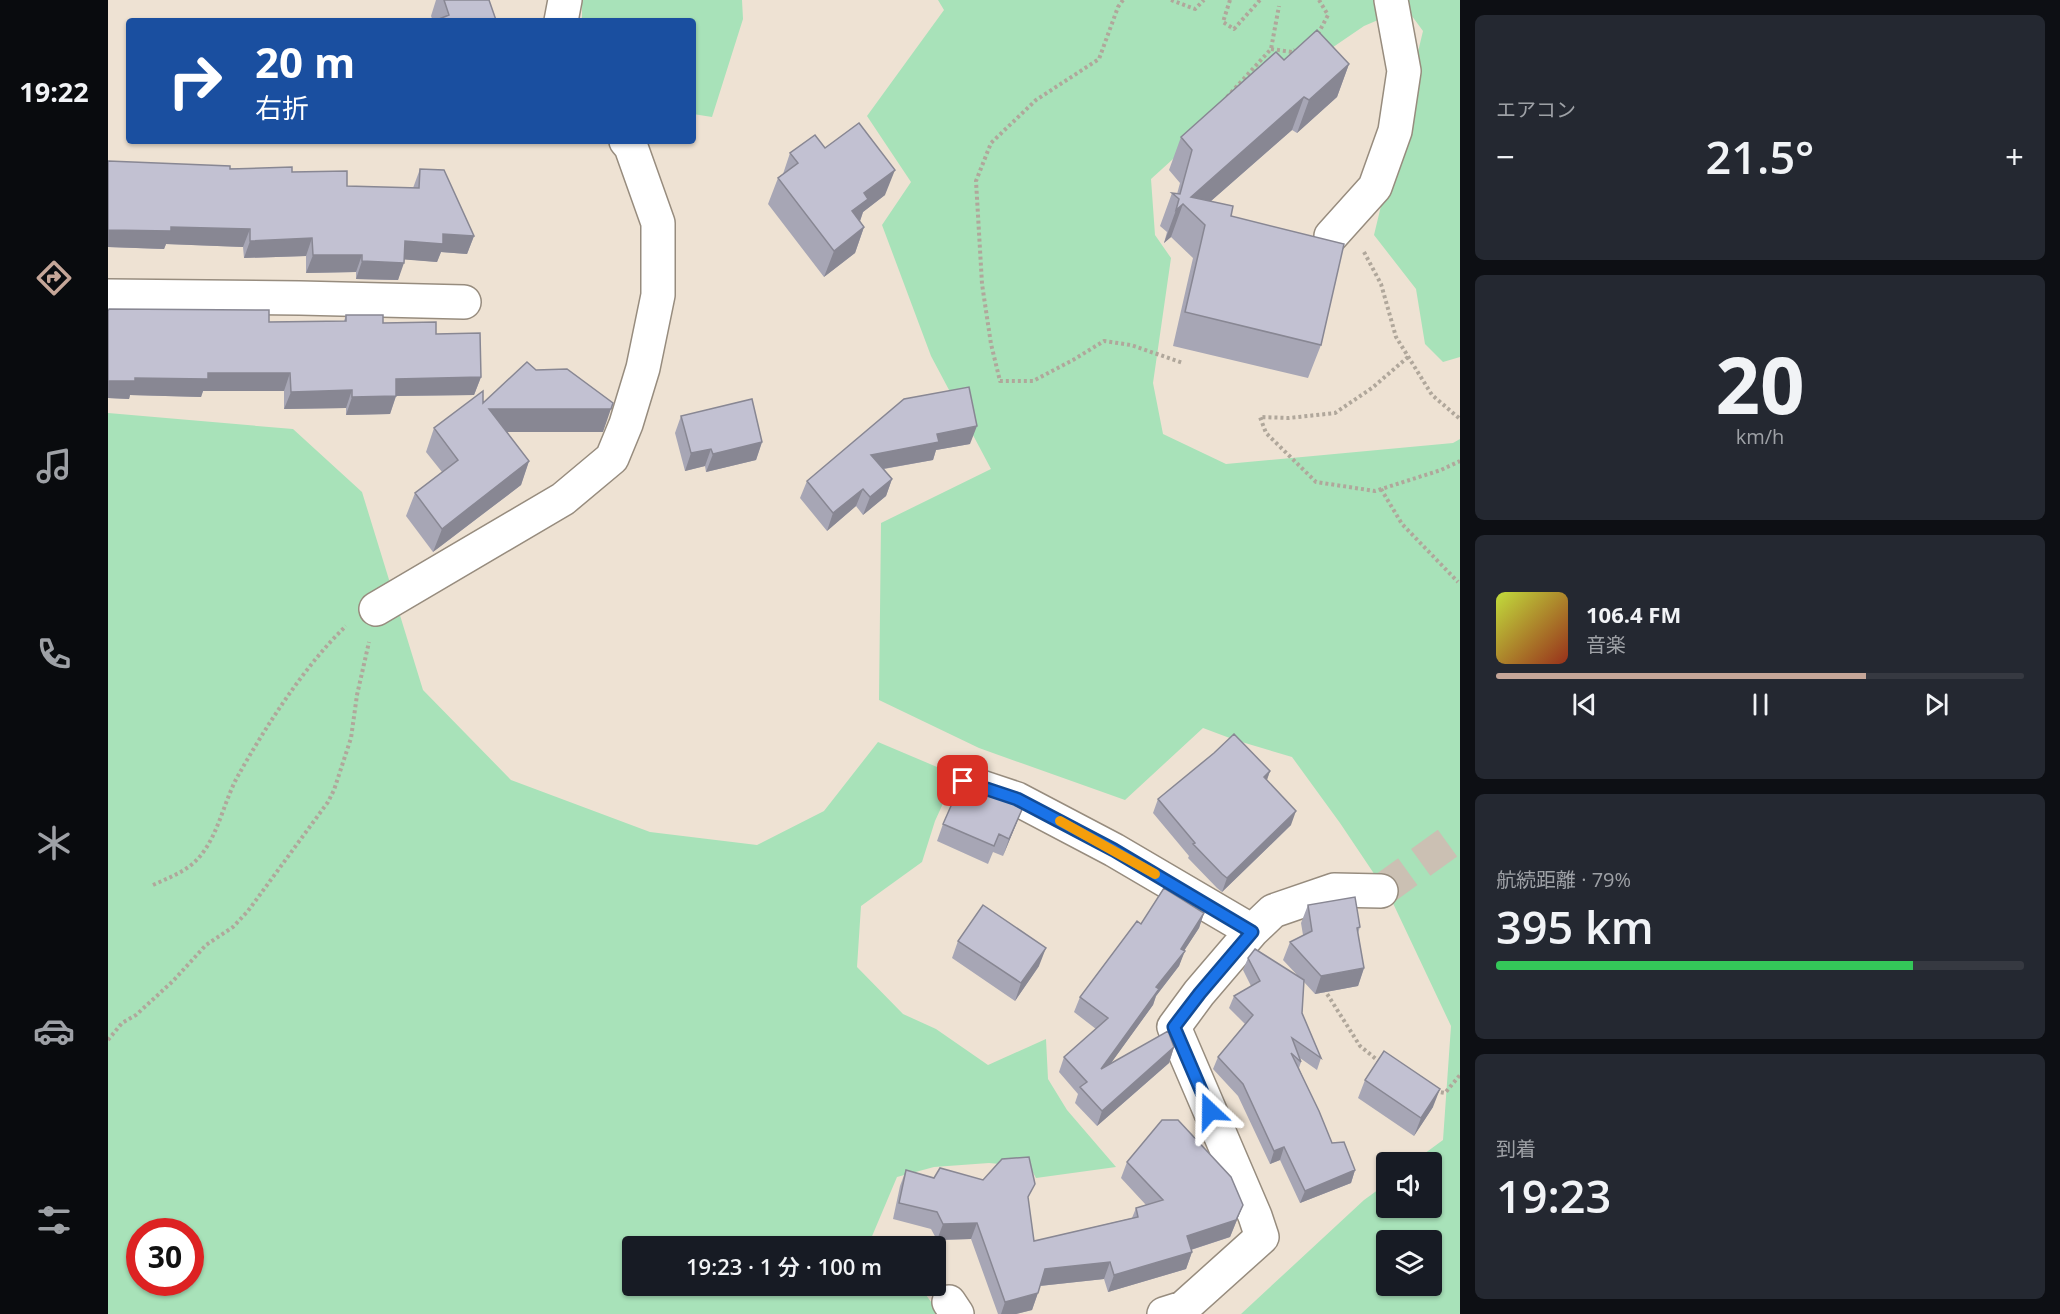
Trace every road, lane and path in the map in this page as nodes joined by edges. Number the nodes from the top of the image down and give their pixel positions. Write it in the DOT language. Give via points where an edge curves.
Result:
graph roads {
  1 [pos="565,0"];
  2 [pos="1124,0"];
  3 [pos="1171,0"];
  4 [pos="1204,0"];
  5 [pos="1230,0"];
  6 [pos="1260,0"];
  7 [pos="1319,0"];
  8 [pos="1391,0"];
  9 [pos="1279,6"];
  10 [pos="562,18"];
  11 [pos="1316,37"];
  12 [pos="1300,47"];
  13 [pos="1271,49"];
  14 [pos="1220,105"];
  15 [pos="628,144"];
  16 [pos="1339,228"];
  17 [pos="108,296"];
  18 [pos="464,302"];
  19 [pos="1408,357"];
  20 [pos="1183,363"];
  21 [pos="1460,419"];
  22 [pos="1460,461"];
  23 [pos="1381,489"];
  24 [pos="1458,582"];
  25 [pos="376,609"];
  26 [pos="963,781"];
  27 [pos="153,885"];
  28 [pos="1381,891"];
  29 [pos="1252,932"];
  30 [pos="1323,988"];
  31 [pos="108,1040"];
  32 [pos="1388,1068"];
  33 [pos="1460,1075"];
  34 [pos="1425,1088"];
  35 [pos="1164,1314"];
  1 -- 10 [label="street"];
  2 -- 20 [label="path" via="1099,59 1036,100 991,143 976,181 982,284 991,344 1000,381 1033,381 1104,341 1131,345"];
  3 -- 4 [label="path" via="1195,9"];
  5 -- 6 [label="path" via="1223,22 1234,29"];
  7 -- 11 [label="path" via="1328,15"];
  8 -- 16 [label="street" via="1404,71 1395,131 1375,187"];
  9 -- 13 [label="path"];
  12 -- 13 [label="path" via="1293,52"];
  13 -- 14 [label="path"];
  15 -- 25 [label="street" via="658,223 658,295 643,368 612,458 563,499"];
  16 -- 19 [label="path" via="1381,284 1396,337"];
  17 -- 18 [label="street"];
  19 -- 21 [label="path" via="1432,395"];
  19 -- 23 [label="path" via="1335,413 1260,417 1266,433 1316,482"];
  22 -- 23 [label="path"];
  23 -- 24 [label="path" via="1402,524"];
  25 -- 27 [label="path" via="345,626 276,715 237,777 207,847 191,865"];
  25 -- 31 [label="path" via="351,738 328,802 248,911 206,945"];
  26 -- 29 [label="street" via="1027,804 1114,850"];
  28 -- 29 [label="street" via="1334,890 1273,911"];
  29 -- 35 [label="street" via="1174,1027 1262,1237 1183,1308"];
  30 -- 32 [label="path" via="1360,1046"];
  33 -- 34 [label="path" via="1445,1093"];
}
